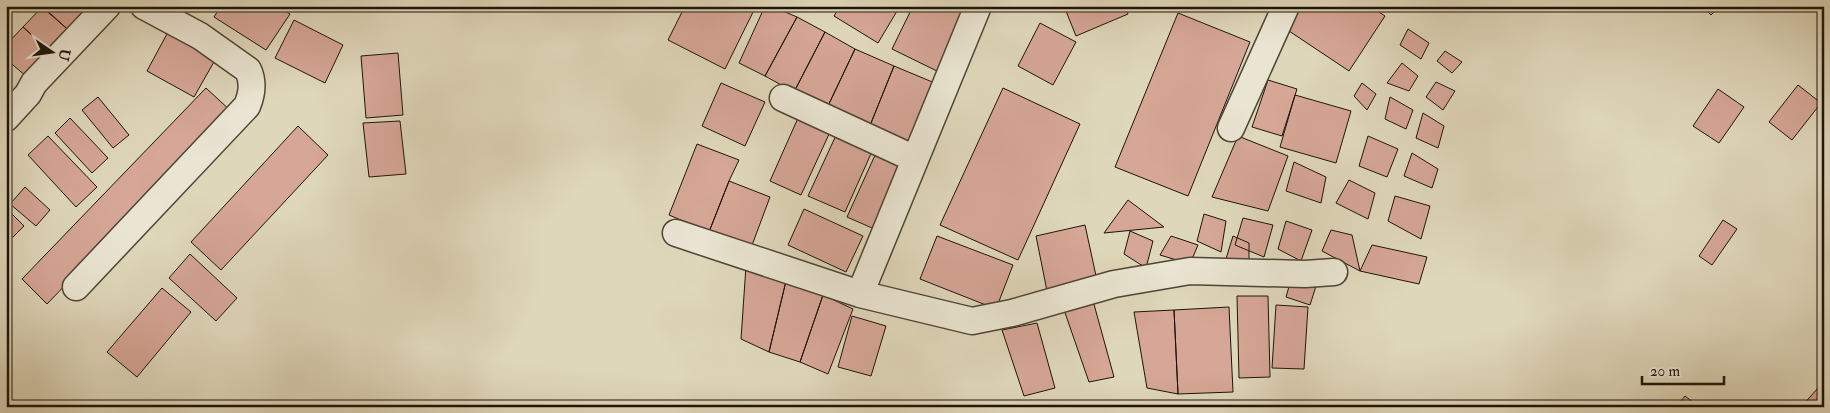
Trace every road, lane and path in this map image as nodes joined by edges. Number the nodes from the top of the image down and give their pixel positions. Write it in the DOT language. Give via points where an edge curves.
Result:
graph roads {
  1 [pos="107,6"];
  2 [pos="144,6"];
  3 [pos="978,6"];
  4 [pos="1286,6"];
  5 [pos="783,98"];
  6 [pos="6,118"];
  7 [pos="1231,128"];
  8 [pos="915,159"];
  9 [pos="676,233"];
  10 [pos="1334,272"];
  11 [pos="76,287"];
  12 [pos="860,294"];
  1 -- 6 [label="street" via="34,83"];
  2 -- 11 [label="street" via="200,36 248,70 252,79 250,98 247,106"];
  3 -- 8 [label="street"];
  4 -- 7 [label="street"];
  5 -- 8 [label="street"];
  8 -- 12 [label="street"];
  9 -- 12 [label="street"];
  10 -- 12 [label="street" via="1190,272 1114,284 972,321"];
}
